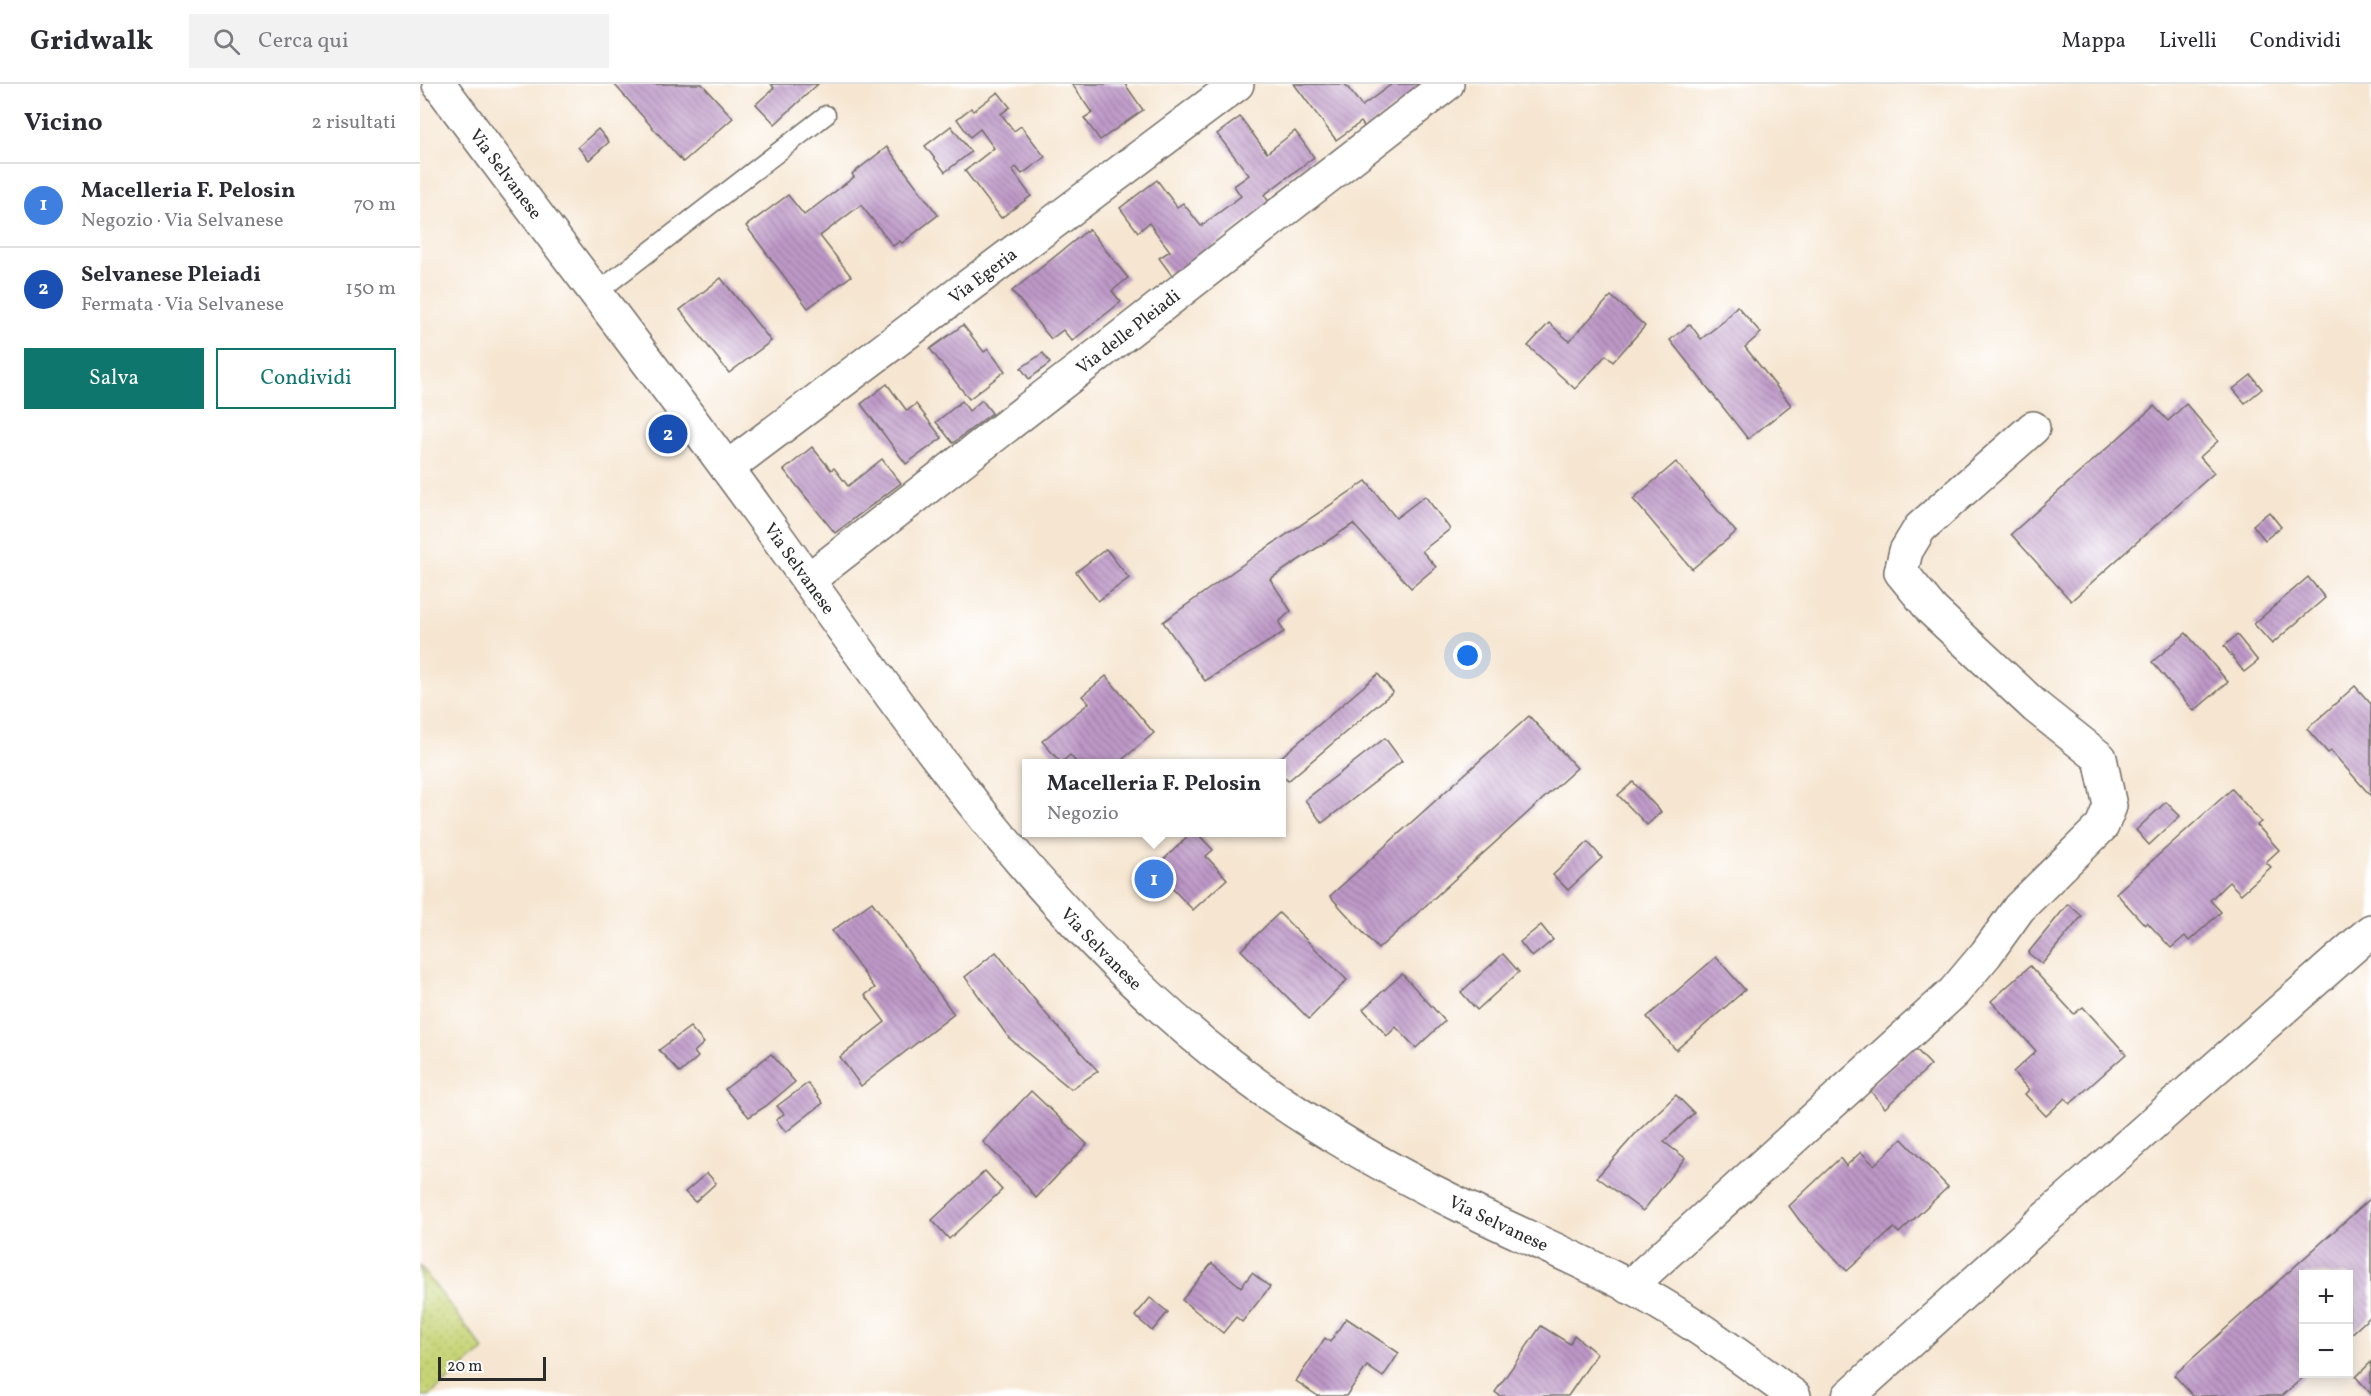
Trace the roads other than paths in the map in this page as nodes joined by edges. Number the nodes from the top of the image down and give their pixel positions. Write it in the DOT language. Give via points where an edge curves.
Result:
graph roads {
  1 [pos="438,84"];
  2 [pos="1237,84"];
  3 [pos="1446,84"];
  4 [pos="826,115"];
  5 [pos="595,294"];
  6 [pos="2033,428"];
  7 [pos="727,468"];
  8 [pos="808,580"];
  9 [pos="2371,931"];
  10 [pos="1629,1287"];
  11 [pos="1794,1396"];
  12 [pos="1849,1396"];
  1 -- 5 [label="street, Via Selvanese"];
  2 -- 7 [label="street, Via Egeria"];
  3 -- 8 [label="street, Via delle Pleiadi"];
  4 -- 5 [label="lane"];
  5 -- 7 [label="street, Via Selvanese"];
  6 -- 10 [label="street" via="1920,528 1906,552 1901,572 1932,610 2036,707 2100,758 2110,806 2102,826 2019,908 1954,992"];
  7 -- 8 [label="street, Via Selvanese"];
  8 -- 10 [label="street, Via Selvanese" via="948,773 1093,940 1160,1006 1247,1078 1368,1157"];
  9 -- 12 [label="street"];
  10 -- 11 [label="street, Via Selvanese" via="1660,1303"];
}
